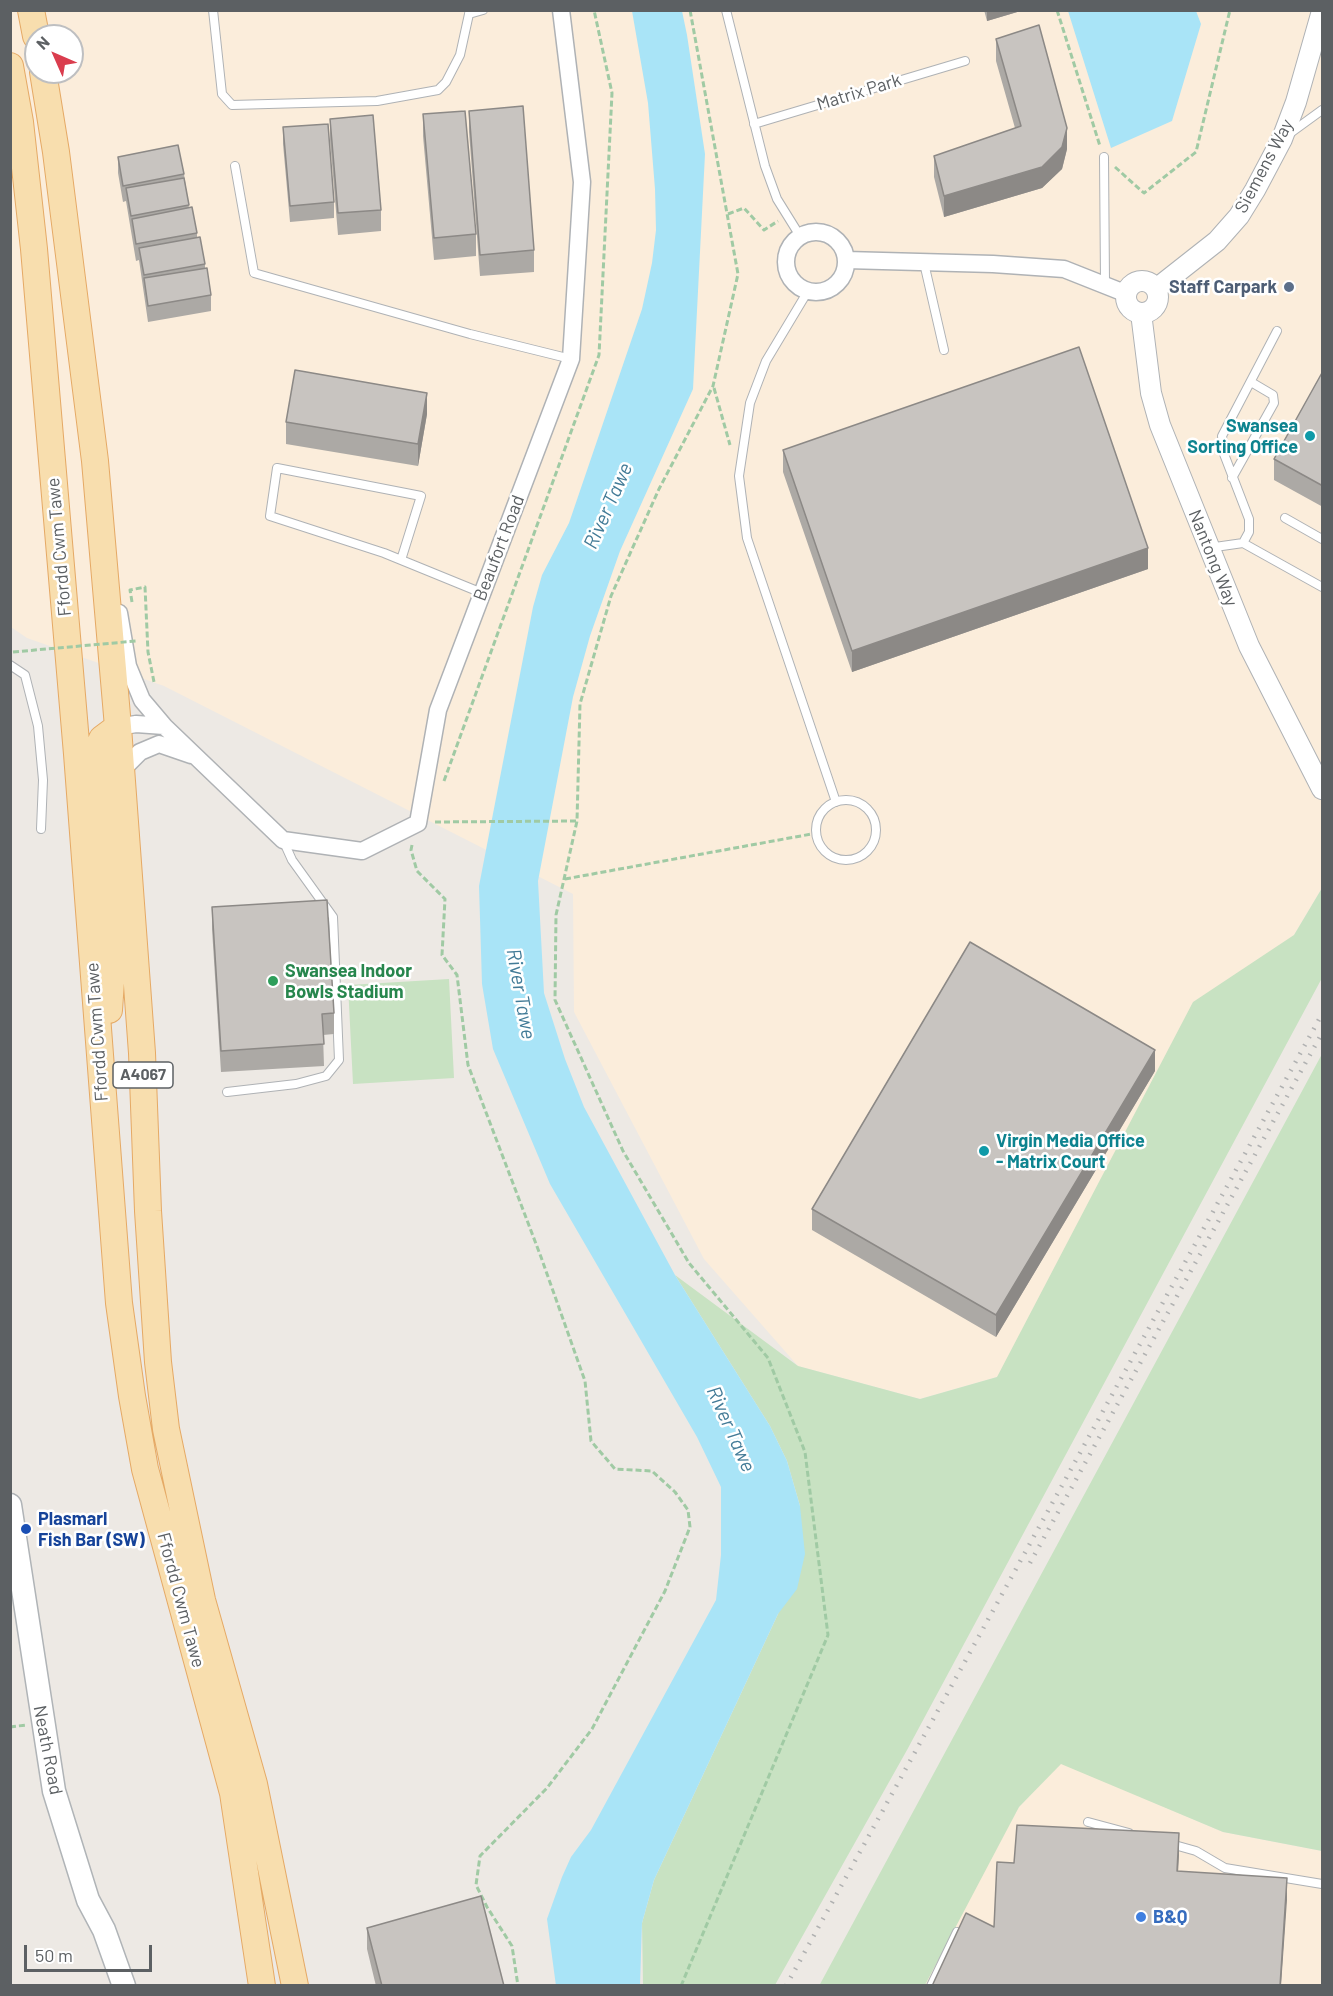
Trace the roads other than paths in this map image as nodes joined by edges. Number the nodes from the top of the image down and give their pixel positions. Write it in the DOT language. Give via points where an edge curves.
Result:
graph roads {
  1 [pos="213,10"];
  2 [pos="483,10"];
  3 [pos="561,10"];
  4 [pos="726,10"];
  5 [pos="467,12"];
  6 [pos="1322,18"];
  7 [pos="964,61"];
  8 [pos="10,66"];
  9 [pos="45,84"];
  10 [pos="1323,110"];
  11 [pos="754,124"];
  12 [pos="1282,139"];
  13 [pos="1104,157"];
  14 [pos="235,166"];
  15 [pos="800,236"];
  16 [pos="846,260"];
  17 [pos="924,263"];
  18 [pos="1105,283"];
  19 [pos="1156,289"];
  20 [pos="808,291"];
  21 [pos="1127,294"];
  22 [pos="1141,313"];
  23 [pos="1277,331"];
  24 [pos="944,350"];
  25 [pos="571,359"];
  26 [pos="1251,382"];
  27 [pos="95,461"];
  28 [pos="1232,478"];
  29 [pos="1285,518"];
  30 [pos="1323,539"];
  31 [pos="1243,543"];
  32 [pos="1208,548"];
  33 [pos="401,560"];
  34 [pos="1323,587"];
  35 [pos="482,592"];
  36 [pos="10,665"];
  37 [pos="164,726"];
  38 [pos="118,727"];
  39 [pos="195,756"];
  40 [pos="121,771"];
  41 [pos="1323,789"];
  42 [pos="836,802"];
  43 [pos="41,829"];
  44 [pos="283,840"];
  45 [pos="227,1092"];
  46 [pos="102,1097"];
  47 [pos="10,1505"];
  48 [pos="1088,1822"];
  49 [pos="1142,1836"];
  50 [pos="1163,1842"];
  51 [pos="1323,1884"];
  52 [pos="957,1932"];
  53 [pos="124,1986"];
  54 [pos="262,1986"];
  55 [pos="295,1986"];
  56 [pos="931,1986"];
  1 -- 5 [label="lane" via="222,94 232,105 377,101 438,90 460,55"];
  2 -- 5 [label="lane"];
  3 -- 25 [label="street, Beaufort Road" via="582,182"];
  4 -- 11 [label="lane"];
  6 -- 12 [label="street, Siemens Way"];
  7 -- 11 [label="lane, Matrix Park"];
  8 -- 46 [label="main road, Ffordd Cwm Tawe / A4067" via="35,260"];
  9 -- 27 [label="main road, Ffordd Cwm Tawe / A4067"];
  10 -- 12 [label="lane"];
  11 -- 15 [label="lane" via="773,188"];
  12 -- 19 [label="street, Siemens Way" via="1239,216 1217,241"];
  13 -- 18 [label="lane"];
  14 -- 25 [label="lane" via="254,273"];
  15 -- 16 [label="street" via="815,232 830,235 841,245"];
  15 -- 20 [label="street" via="789,247 786,262 795,283"];
  16 -- 17 [label="street"];
  16 -- 20 [label="street" via="835,285"];
  17 -- 18 [label="street" via="1064,269"];
  17 -- 24 [label="lane"];
  18 -- 21 [label="street"];
  19 -- 21 [label="street" via="1149,282 1140,281 1131,285"];
  19 -- 22 [label="street" via="1155,308"];
  20 -- 42 [label="lane" via="766,361 754,393 742,440 739,476 747,538"];
  21 -- 22 [label="street, Nantong Way" via="1128,304"];
  22 -- 32 [label="street, Nantong Way" via="1151,393"];
  23 -- 26 [label="lane"];
  25 -- 35 [label="street, Beaufort Road"];
  26 -- 28 [label="lane" via="1222,436"];
  26 -- 28 [label="lane" via="1273,395 1274,403"];
  27 -- 37 [label="street" via="128,666 142,700"];
  27 -- 38 [label="main road, Ffordd Cwm Tawe / A4067"];
  28 -- 31 [label="lane" via="1249,519 1250,532"];
  29 -- 30 [label="lane"];
  31 -- 32 [label="lane"];
  31 -- 34 [label="lane"];
  32 -- 41 [label="street, Nantong Way" via="1249,646"];
  33 -- 33 [label="lane" via="270,516 277,468 422,495"];
  33 -- 35 [label="lane"];
  35 -- 44 [label="street, Beaufort Road" via="438,710 418,823 362,851"];
  36 -- 43 [label="lane" via="25,675 39,726 44,780"];
  37 -- 38 [label="street"];
  37 -- 39 [label="street"];
  38 -- 40 [label="main road, Ffordd Cwm Tawe / A4067"];
  38 -- 46 [label="main road" via="102,740 95,755 112,966"];
  39 -- 40 [label="street" via="159,744 140,752"];
  39 -- 44 [label="street"];
  40 -- 55 [label="main road, Ffordd Cwm Tawe / A4067" via="142,1053 151,1258 166,1429 202,1600 254,1784"];
  42 -- 42 [label="lane" via="853,801 868,809 877,826 873,844 858,858 844,860 825,851 817,833 820,815"];
  44 -- 45 [label="lane" via="292,860 333,917 339,1060 326,1076 297,1084"];
  46 -- 54 [label="main road, Ffordd Cwm Tawe / A4067" via="119,1304 132,1396 148,1480 233,1793"];
  47 -- 53 [label="main road, Neath Road" via="54,1791 88,1900 104,1930"];
  48 -- 49 [label="lane"];
  50 -- 51 [label="lane" via="1196,1851 1225,1868"];
  52 -- 56 [label="lane"];
}
